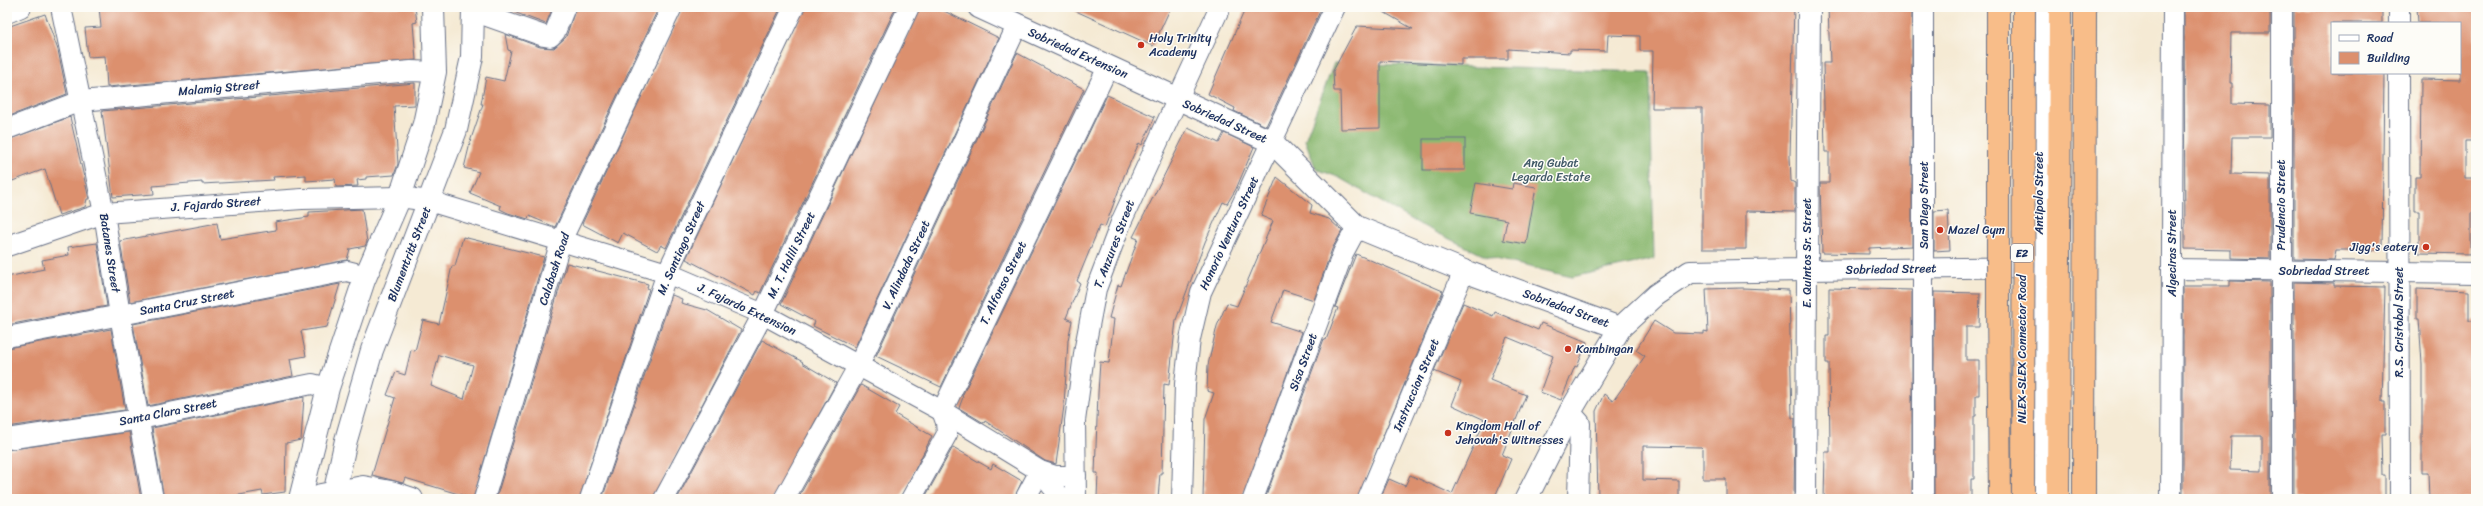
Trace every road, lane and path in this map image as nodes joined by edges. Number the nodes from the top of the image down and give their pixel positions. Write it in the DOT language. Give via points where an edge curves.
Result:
graph roads {
  1 [pos="21,7"];
  2 [pos="61,7"];
  3 [pos="433,7"];
  4 [pos="565,7"];
  5 [pos="672,7"];
  6 [pos="794,7"];
  7 [pos="909,7"];
  8 [pos="979,7"];
  9 [pos="1220,7"];
  10 [pos="1335,7"];
  11 [pos="1809,7"];
  12 [pos="1923,7"];
  13 [pos="1998,7"];
  14 [pos="2024,7"];
  15 [pos="2039,7"];
  16 [pos="2060,7"];
  17 [pos="2085,7"];
  18 [pos="2173,7"];
  19 [pos="2282,7"];
  20 [pos="2400,7"];
  21 [pos="473,9"];
  22 [pos="7,13"];
  23 [pos="2399,22"];
  24 [pos="1017,26"];
  25 [pos="1108,66"];
  26 [pos="435,72"];
  27 [pos="2399,74"];
  28 [pos="1177,99"];
  29 [pos="81,101"];
  30 [pos="7,129"];
  31 [pos="1272,142"];
  32 [pos="400,197"];
  33 [pos="429,201"];
  34 [pos="104,213"];
  35 [pos="1357,227"];
  36 [pos="561,241"];
  37 [pos="7,246"];
  38 [pos="2039,267"];
  39 [pos="1924,268"];
  40 [pos="2172,269"];
  41 [pos="1807,270"];
  42 [pos="1464,271"];
  43 [pos="2280,271"];
  44 [pos="2398,272"];
  45 [pos="667,273"];
  46 [pos="2476,273"];
  47 [pos="364,280"];
  48 [pos="763,314"];
  49 [pos="120,315"];
  50 [pos="1620,328"];
  51 [pos="7,336"];
  52 [pos="859,365"];
  53 [pos="328,388"];
  54 [pos="942,411"];
  55 [pos="1570,412"];
  56 [pos="140,419"];
  57 [pos="7,439"];
  58 [pos="1040,472"];
  59 [pos="1076,476"];
  60 [pos="333,496"];
  61 [pos="153,499"];
  62 [pos="300,499"];
  63 [pos="304,499"];
  64 [pos="412,499"];
  65 [pos="484,499"];
  66 [pos="590,499"];
  67 [pos="664,499"];
  68 [pos="784,499"];
  69 [pos="911,499"];
  70 [pos="1025,499"];
  71 [pos="1062,499"];
  72 [pos="1076,499"];
  73 [pos="1182,499"];
  74 [pos="1253,499"];
  75 [pos="1368,499"];
  76 [pos="1526,499"];
  77 [pos="1578,499"];
  78 [pos="1806,499"];
  79 [pos="1923,499"];
  80 [pos="2000,499"];
  81 [pos="2023,499"];
  82 [pos="2041,499"];
  83 [pos="2058,499"];
  84 [pos="2084,499"];
  85 [pos="2171,499"];
  86 [pos="2282,499"];
  87 [pos="2400,499"];
  1 -- 22 [label="street"];
  2 -- 29 [label="street, Batanes Street"];
  3 -- 26 [label="street"];
  4 -- 21 [label="street" via="555,32 550,37"];
  5 -- 36 [label="street, Calabash Road"];
  6 -- 45 [label="street, M. Santiago Street"];
  7 -- 48 [label="street, M. T. Halili Street"];
  8 -- 24 [label="street, Sobriedad Extension"];
  9 -- 28 [label="street, T. Anzures Street"];
  10 -- 31 [label="street, Honorio Ventura Street"];
  11 -- 41 [label="street, E. Quintos Sr. Street"];
  12 -- 39 [label="street, San Diego Street"];
  13 -- 80 [label="highway, bridge"];
  14 -- 81 [label="highway, NLEX-SLEX Connector Road / E2, bridge"];
  15 -- 38 [label="street, Antipolo Street"];
  16 -- 83 [label="highway"];
  17 -- 84 [label="highway"];
  18 -- 40 [label="street, Algeciras Street"];
  19 -- 43 [label="street, Prudencio Street"];
  20 -- 23 [label="street"];
  21 -- 33 [label="street, Blumentritt Street" via="472,57 456,130"];
  24 -- 25 [label="street, Sobriedad Extension"];
  24 -- 52 [label="street, V. Alindada Street"];
  25 -- 28 [label="street, Sobriedad Extension"];
  25 -- 54 [label="street, T. Alfonso Street"];
  26 -- 29 [label="street, Malamig Street" via="411,71"];
  26 -- 32 [label="street" via="424,124"];
  27 -- 44 [label="street, R.S. Cristobal Street"];
  28 -- 31 [label="street, Sobriedad Street"];
  28 -- 59 [label="street, T. Anzures Street" via="1122,220 1096,289 1084,347 1075,421"];
  29 -- 30 [label="street, Malamig Street"];
  29 -- 34 [label="street, Batanes Street"];
  31 -- 35 [label="street, Sobriedad Street"];
  31 -- 73 [label="street, Honorio Ventura Street" via="1201,292 1190,339 1185,384"];
  32 -- 33 [label="street, J. Fajardo Street"];
  32 -- 34 [label="street, J. Fajardo Street" via="294,199"];
  32 -- 47 [label="street"];
  33 -- 36 [label="street, J. Fajardo Extension"];
  33 -- 60 [label="street, Blumentritt Street" via="372,350"];
  34 -- 37 [label="street, J. Fajardo Street"];
  34 -- 49 [label="street, Batanes Street"];
  35 -- 42 [label="street, Sobriedad Street"];
  35 -- 74 [label="street, Sisa Street" via="1343,253"];
  36 -- 45 [label="street, J. Fajardo Extension"];
  36 -- 65 [label="street, Calabash Road"];
  38 -- 39 [label="street, Sobriedad Street"];
  38 -- 82 [label="street, Antipolo Street"];
  39 -- 41 [label="street, Sobriedad Street"];
  39 -- 79 [label="street, San Diego Street"];
  40 -- 43 [label="street, Sobriedad Street"];
  40 -- 85 [label="street, Algeciras Street"];
  41 -- 50 [label="street, Sobriedad Street" via="1690,272 1656,295"];
  41 -- 78 [label="street, E. Quintos Sr. Street"];
  42 -- 50 [label="street, Sobriedad Street"];
  42 -- 75 [label="street, Instruccion Street"];
  43 -- 44 [label="street, Sobriedad Street"];
  43 -- 86 [label="street, Prudencio Street"];
  44 -- 46 [label="street, Sobriedad Street"];
  44 -- 87 [label="street, R.S. Cristobal Street"];
  45 -- 48 [label="street, J. Fajardo Extension"];
  45 -- 66 [label="street, M. Santiago Street"];
  47 -- 49 [label="street, Santa Cruz Street" via="347,271"];
  47 -- 53 [label="street"];
  48 -- 52 [label="street, J. Fajardo Extension"];
  48 -- 67 [label="street, M. T. Halili Street"];
  49 -- 51 [label="street, Santa Cruz Street"];
  49 -- 56 [label="street, Batanes Street"];
  50 -- 55 [label="street"];
  52 -- 54 [label="street, J. Fajardo Extension"];
  52 -- 68 [label="street, V. Alindada Street"];
  53 -- 56 [label="street, Santa Clara Street" via="312,384"];
  53 -- 62 [label="street"];
  54 -- 58 [label="street, J. Fajardo Extension"];
  54 -- 69 [label="street" via="947,434"];
  55 -- 76 [label="street"];
  55 -- 77 [label="street" via="1580,423"];
  56 -- 57 [label="street, Santa Clara Street"];
  56 -- 61 [label="street, Batanes Street"];
  58 -- 59 [label="street, J. Fajardo Extension" via="1055,476"];
  58 -- 70 [label="street"];
  58 -- 71 [label="street, J. Fajardo Extension"];
  59 -- 72 [label="street, T. Anzures Street"];
  60 -- 63 [label="street"];
  60 -- 64 [label="street" via="363,487"];
}
